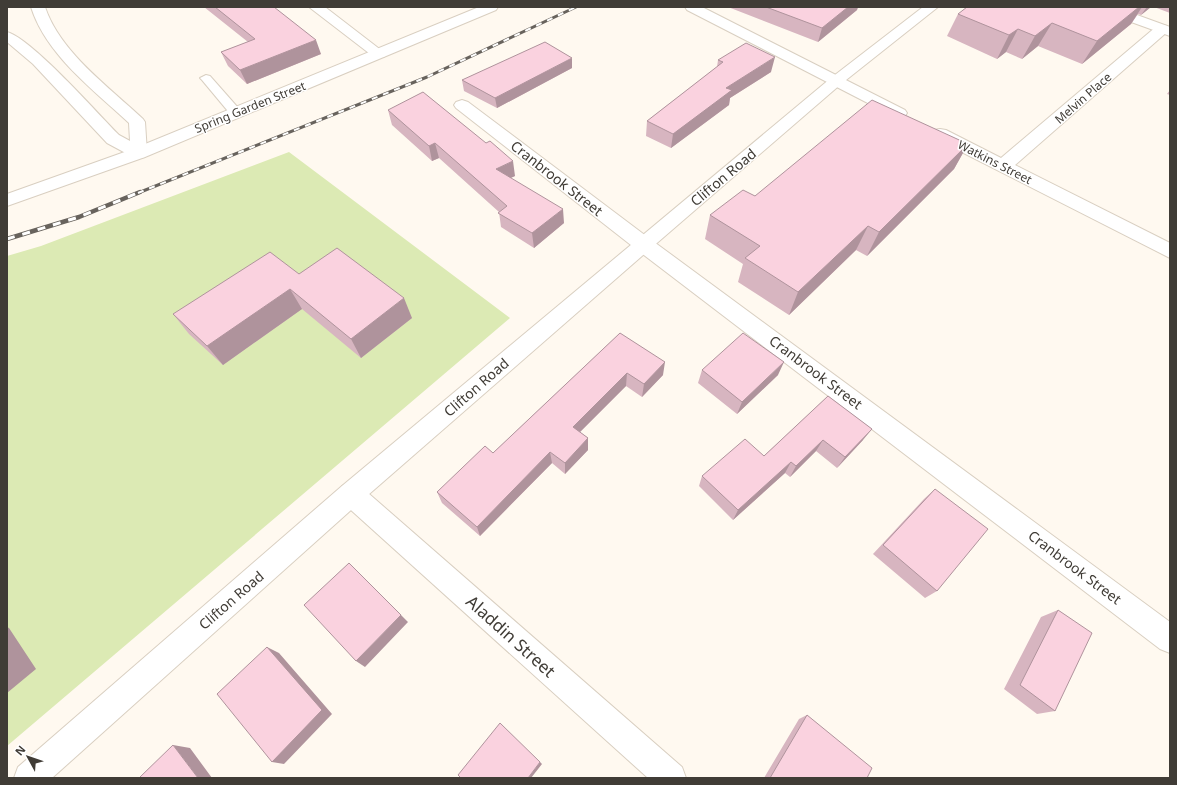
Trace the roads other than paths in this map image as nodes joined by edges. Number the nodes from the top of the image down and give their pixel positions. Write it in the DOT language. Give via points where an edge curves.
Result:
graph roads {
  1 [pos="38,7"];
  2 [pos="316,7"];
  3 [pos="491,7"];
  4 [pos="692,7"];
  5 [pos="931,7"];
  6 [pos="1103,7"];
  7 [pos="1166,31"];
  8 [pos="7,36"];
  9 [pos="379,54"];
  10 [pos="206,78"];
  11 [pos="836,81"];
  12 [pos="462,105"];
  13 [pos="236,113"];
  14 [pos="139,153"];
  15 [pos="1003,166"];
  16 [pos="7,200"];
  17 [pos="643,244"];
  18 [pos="1170,251"];
  19 [pos="351,494"];
  20 [pos="1170,639"];
  21 [pos="29,778"];
  22 [pos="671,778"];
  1 -- 14 [label="main road" via="38,13 47,30 62,50 137,122"];
  2 -- 9 [label="main road"];
  3 -- 9 [label="main road, Spring Garden Street"];
  4 -- 11 [label="main road, Watkins Street"];
  5 -- 11 [label="main road, Clifton Road"];
  6 -- 7 [label="main road"];
  7 -- 15 [label="main road, Melvin Place"];
  8 -- 14 [label="main road" via="38,61 113,139"];
  9 -- 13 [label="main road, Spring Garden Street"];
  10 -- 13 [label="lane"];
  11 -- 15 [label="main road, Watkins Street"];
  11 -- 17 [label="main road, Clifton Road"];
  12 -- 17 [label="main road, Cranbrook Street"];
  13 -- 14 [label="main road, Spring Garden Street"];
  14 -- 16 [label="main road, Spring Garden Street"];
  15 -- 18 [label="main road, Watkins Street"];
  17 -- 19 [label="main road, Clifton Road"];
  17 -- 20 [label="main road, Cranbrook Street"];
  19 -- 21 [label="main road, Clifton Road"];
  19 -- 22 [label="main road, Aladdin Street"];
}
